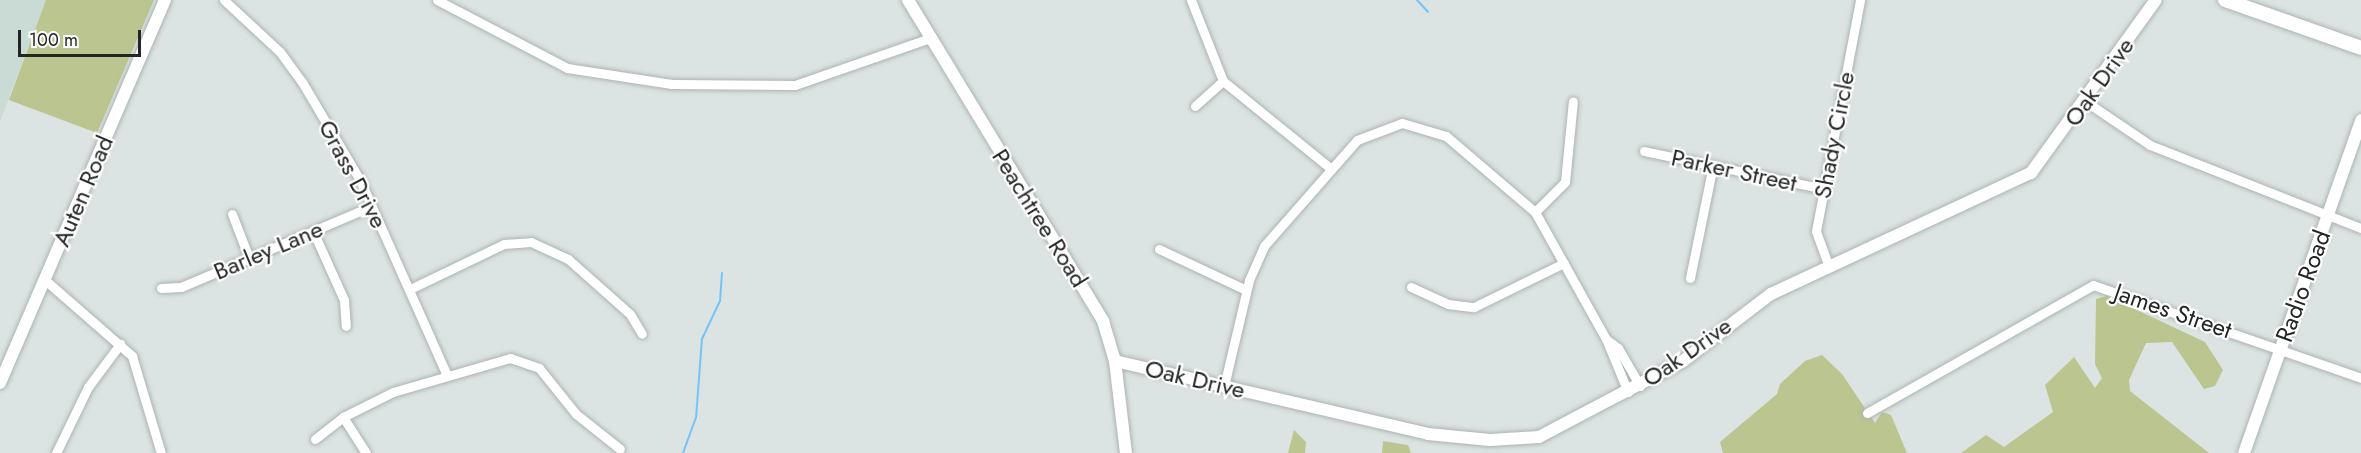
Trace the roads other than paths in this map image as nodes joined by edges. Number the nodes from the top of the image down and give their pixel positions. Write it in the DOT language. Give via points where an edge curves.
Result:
graph roads {
  1 [pos="165,0"];
  2 [pos="224,0"];
  3 [pos="437,0"];
  4 [pos="908,0"];
  5 [pos="1191,0"];
  6 [pos="1860,0"];
  7 [pos="2156,0"];
  8 [pos="2225,0"];
  9 [pos="927,39"];
  10 [pos="2361,48"];
  11 [pos="1223,81"];
  12 [pos="1573,101"];
  13 [pos="2085,101"];
  14 [pos="1195,106"];
  15 [pos="2361,120"];
  16 [pos="1644,151"];
  17 [pos="1713,165"];
  18 [pos="1330,168"];
  19 [pos="1824,189"];
  20 [pos="372,206"];
  21 [pos="1535,212"];
  22 [pos="232,214"];
  23 [pos="2328,215"];
  24 [pos="2361,228"];
  25 [pos="313,231"];
  26 [pos="1159,249"];
  27 [pos="249,258"];
  28 [pos="1564,263"];
  29 [pos="1829,267"];
  30 [pos="1690,278"];
  31 [pos="45,280"];
  32 [pos="1411,287"];
  33 [pos="161,288"];
  34 [pos="410,289"];
  35 [pos="1246,290"];
  36 [pos="346,326"];
  37 [pos="642,334"];
  38 [pos="1606,339"];
  39 [pos="120,344"];
  40 [pos="2280,349"];
  41 [pos="1115,361"];
  42 [pos="446,373"];
  43 [pos="1,376"];
  44 [pos="2361,378"];
  45 [pos="1224,386"];
  46 [pos="1640,386"];
  47 [pos="1628,392"];
  48 [pos="1867,413"];
  49 [pos="343,417"];
  50 [pos="315,440"];
  51 [pos="620,450"];
  52 [pos="56,453"];
  53 [pos="161,453"];
  54 [pos="366,453"];
  55 [pos="1126,453"];
  56 [pos="2244,453"];
  1 -- 31 [label="street, Auten Road"];
  2 -- 20 [label="street, Grass Drive" via="292,66"];
  3 -- 9 [label="street" via="567,68 672,84 795,84"];
  4 -- 9 [label="street, Peachtree Road"];
  5 -- 11 [label="street"];
  6 -- 19 [label="street, Shady Circle"];
  7 -- 13 [label="street, Oak Drive"];
  8 -- 10 [label="main road"];
  9 -- 41 [label="street, Peachtree Road" via="1084,286"];
  11 -- 14 [label="street"];
  11 -- 18 [label="street"];
  12 -- 21 [label="street" via="1566,182"];
  13 -- 23 [label="street" via="2150,145"];
  13 -- 29 [label="street, Oak Drive" via="2023,179"];
  15 -- 23 [label="street, Radio Road"];
  16 -- 17 [label="street, Parker Street"];
  17 -- 19 [label="street, Parker Street"];
  17 -- 30 [label="street"];
  18 -- 21 [label="street" via="1375,129 1414,123 1446,136"];
  18 -- 35 [label="street" via="1264,246"];
  19 -- 29 [label="street, Shady Circle" via="1816,238"];
  20 -- 25 [label="street, Barley Lane"];
  20 -- 34 [label="street, Grass Drive"];
  21 -- 28 [label="street"];
  22 -- 27 [label="street"];
  23 -- 24 [label="street"];
  23 -- 40 [label="street, Radio Road"];
  25 -- 27 [label="street, Barley Lane"];
  25 -- 36 [label="street" via="344,300"];
  26 -- 35 [label="street"];
  27 -- 33 [label="street, Barley Lane" via="181,286"];
  28 -- 32 [label="street" via="1474,307 1448,304"];
  28 -- 38 [label="street"];
  29 -- 46 [label="street, Oak Drive" via="1759,300 1700,349"];
  31 -- 39 [label="street"];
  31 -- 43 [label="street, Auten Road"];
  34 -- 37 [label="street" via="504,244 531,242 568,259 630,314"];
  34 -- 42 [label="street, Grass Drive"];
  35 -- 45 [label="street"];
  38 -- 46 [label="street"];
  38 -- 47 [label="street"];
  39 -- 52 [label="street" via="88,387"];
  39 -- 53 [label="street" via="142,375"];
  40 -- 44 [label="street, James Street"];
  40 -- 48 [label="street, James Street" via="2093,285"];
  40 -- 56 [label="street, Radio Road"];
  41 -- 45 [label="street, Oak Drive"];
  41 -- 55 [label="street, Peachtree Road"];
  42 -- 49 [label="street"];
  42 -- 51 [label="street" via="500,358 530,362 547,375 576,414"];
  45 -- 47 [label="street, Oak Drive" via="1404,429 1490,440 1539,437"];
  46 -- 47 [label="street, Oak Drive"];
  49 -- 50 [label="street"];
  49 -- 54 [label="street"];
}
